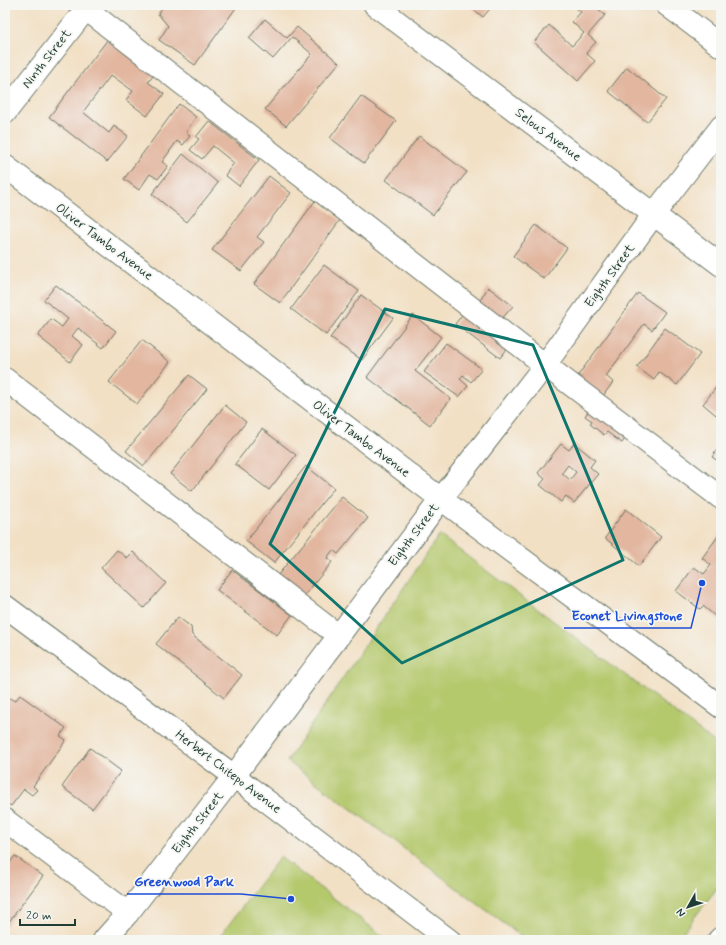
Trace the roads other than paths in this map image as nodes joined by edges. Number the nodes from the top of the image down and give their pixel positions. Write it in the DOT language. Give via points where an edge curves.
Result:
graph roads {
  1 [pos="375,5"];
  2 [pos="667,5"];
  3 [pos="87,7"];
  4 [pos="721,46"];
  5 [pos="5,113"];
  6 [pos="721,127"];
  7 [pos="5,166"];
  8 [pos="654,214"];
  9 [pos="721,266"];
  10 [pos="545,366"];
  11 [pos="5,379"];
  12 [pos="721,498"];
  13 [pos="441,499"];
  14 [pos="5,606"];
  15 [pos="339,636"];
  16 [pos="721,707"];
  17 [pos="234,776"];
  18 [pos="5,820"];
  19 [pos="128,913"];
  20 [pos="104,940"];
  21 [pos="449,940"];
  1 -- 8 [label="street, Selous Avenue"];
  2 -- 4 [label="street"];
  3 -- 5 [label="street, Ninth Street"];
  3 -- 10 [label="street"];
  6 -- 8 [label="street, Eighth Street"];
  7 -- 13 [label="street, Oliver Tambo Avenue"];
  8 -- 9 [label="street, Selous Avenue"];
  8 -- 10 [label="street, Eighth Street"];
  10 -- 12 [label="street"];
  10 -- 13 [label="street, Eighth Street"];
  11 -- 15 [label="street"];
  13 -- 15 [label="street, Eighth Street"];
  13 -- 16 [label="street, Oliver Tambo Avenue"];
  14 -- 17 [label="street, Herbert Chitepo Avenue"];
  15 -- 17 [label="street, Eighth Street"];
  17 -- 19 [label="street, Eighth Street"];
  17 -- 21 [label="street, Herbert Chitepo Avenue"];
  18 -- 19 [label="street"];
  19 -- 20 [label="street, Eighth Street"];
}
